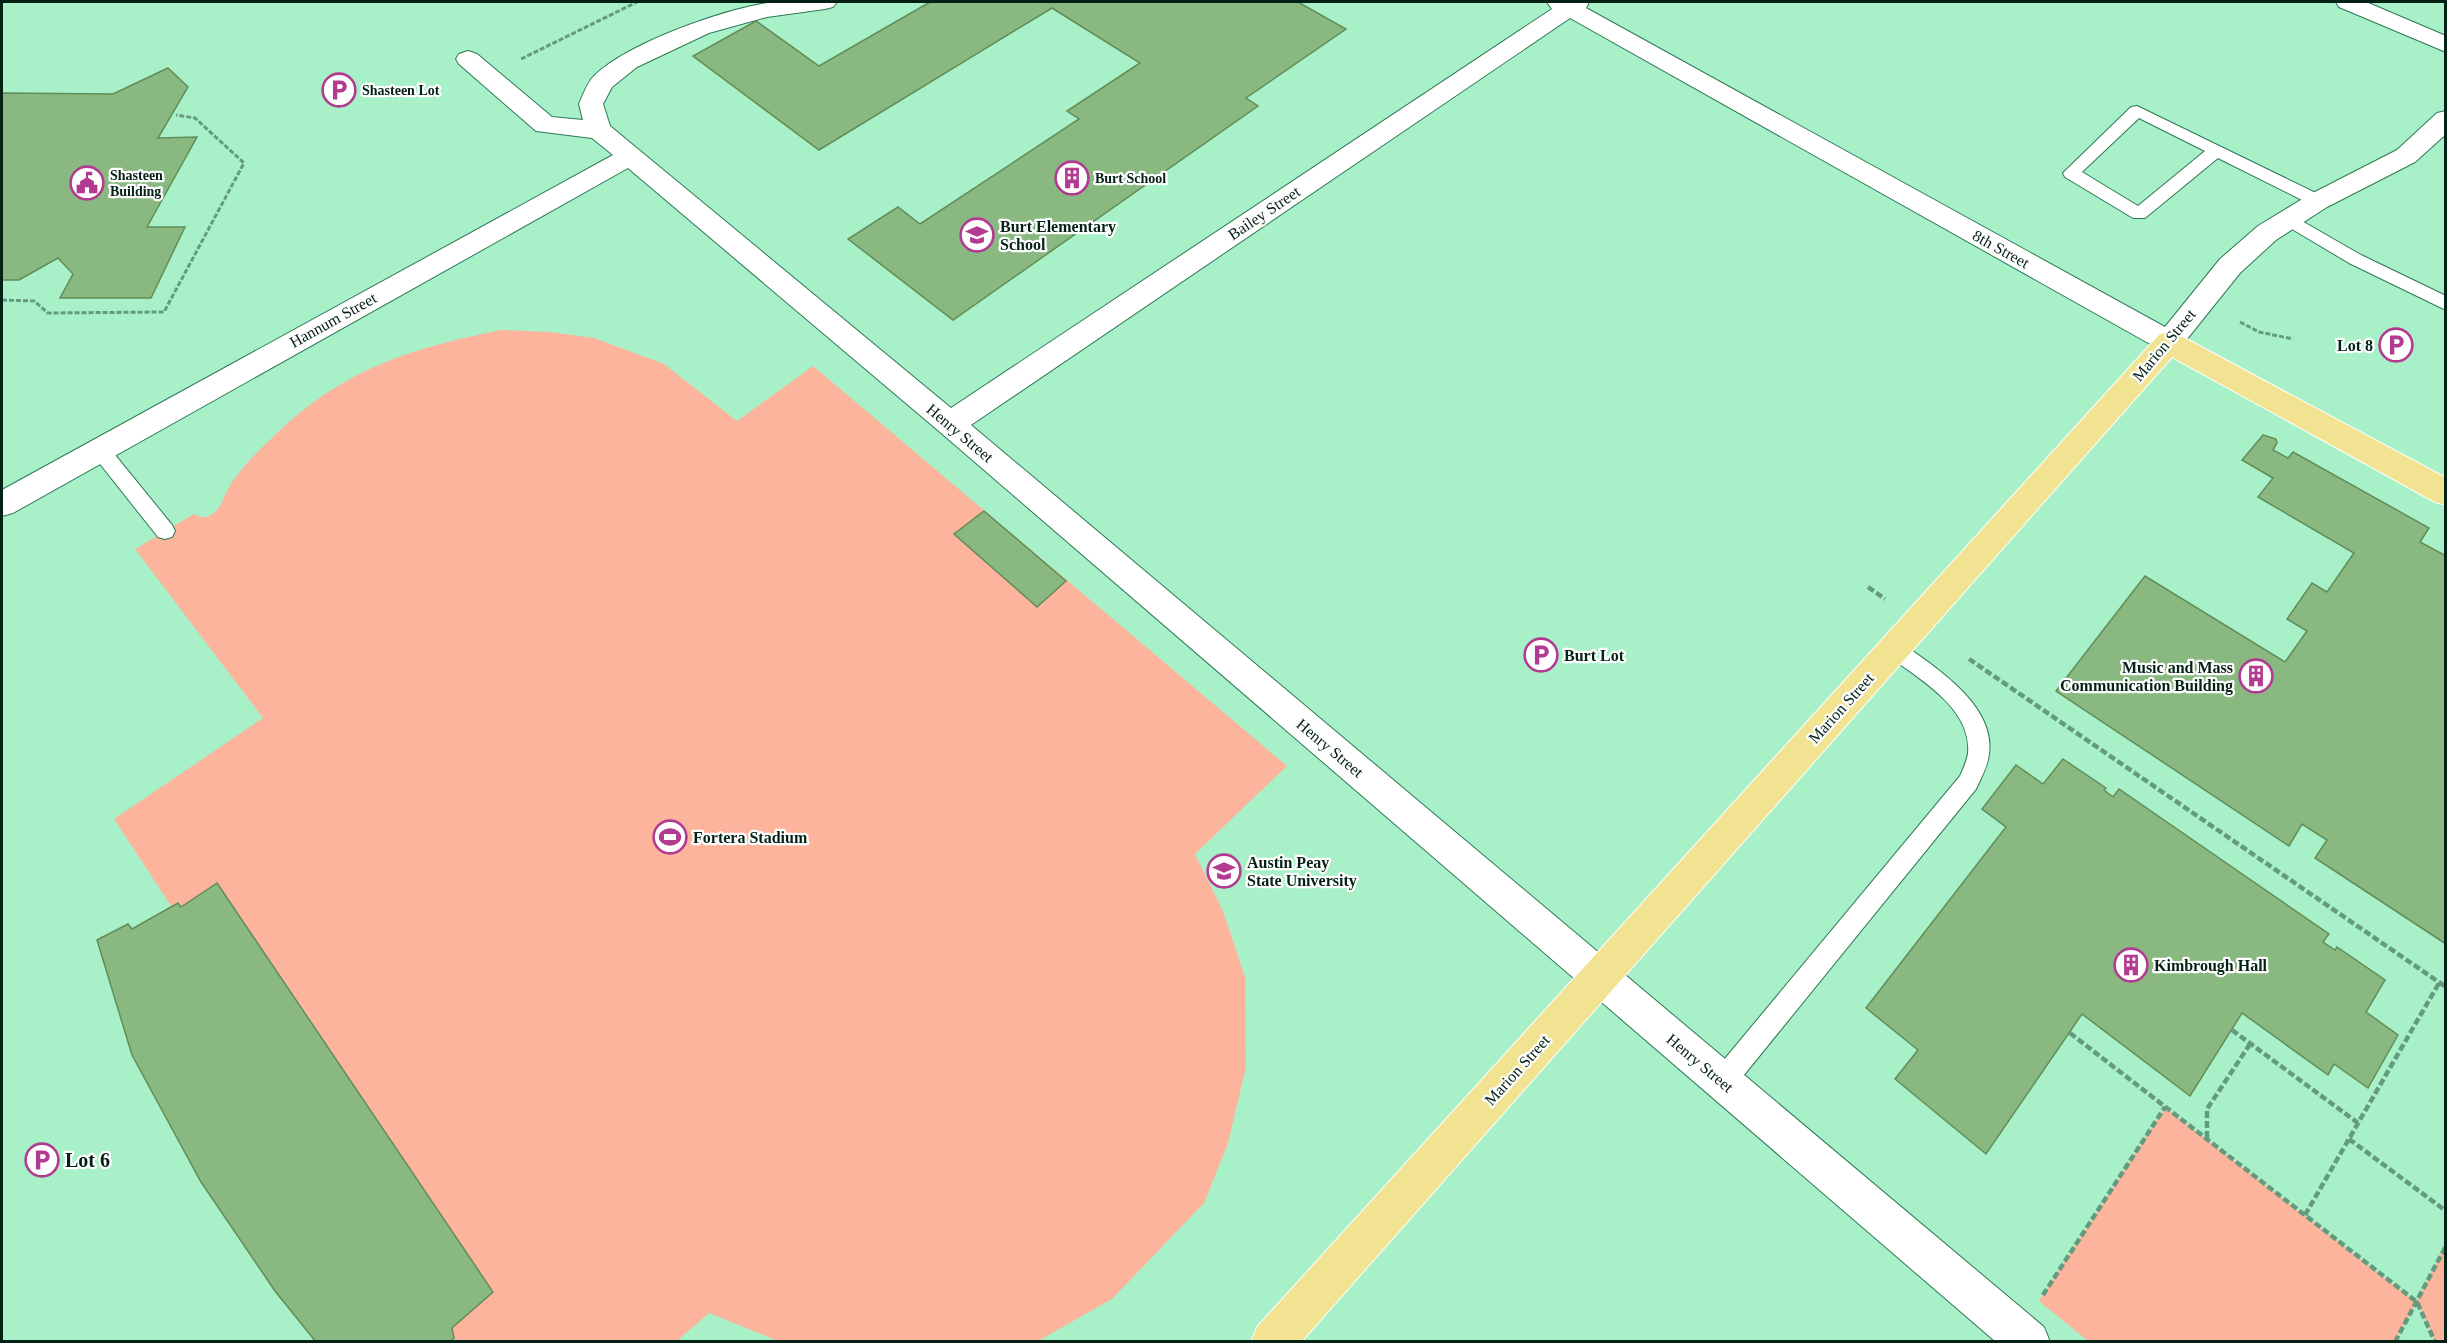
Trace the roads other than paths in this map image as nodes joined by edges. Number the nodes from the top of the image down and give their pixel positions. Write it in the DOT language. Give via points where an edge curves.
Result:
graph roads {
  1 [pos="825,2"];
  2 [pos="2347,2"];
  3 [pos="1568,4"];
  4 [pos="2445,45"];
  5 [pos="468,59"];
  6 [pos="2445,119"];
  7 [pos="599,130"];
  8 [pos="2217,150"];
  9 [pos="629,157"];
  10 [pos="2318,201"];
  11 [pos="2288,219"];
  12 [pos="2445,304"];
  13 [pos="2169,342"];
  14 [pos="950,424"];
  15 [pos="100,450"];
  16 [pos="2445,493"];
  17 [pos="2,504"];
  18 [pos="165,531"];
  19 [pos="1894,649"];
  20 [pos="1599,977"];
  21 [pos="1722,1082"];
  22 [pos="1272,1341"];
  23 [pos="2030,1341"];
  1 -- 7 [label="street" via="765,10 701,28 628,62 602,82 591,104"];
  2 -- 4 [label="street"];
  3 -- 13 [label="street, 8th Street"];
  3 -- 14 [label="street, Bailey Street"];
  5 -- 7 [label="street" via="545,125"];
  6 -- 10 [label="street, Marion Street" via="2406,156"];
  7 -- 9 [label="street"];
  8 -- 8 [label="lane" via="2137,111 2071,173 2139,214"];
  8 -- 10 [label="lane"];
  9 -- 14 [label="street, Henry Street"];
  9 -- 15 [label="street, Hannum Street"];
  10 -- 11 [label="street, Marion Street"];
  11 -- 12 [label="lane" via="2355,259"];
  11 -- 13 [label="street, Marion Street" via="2230,266"];
  13 -- 16 [label="main road, 8th Street"];
  13 -- 19 [label="main road, Marion Street"];
  14 -- 20 [label="street, Henry Street"];
  15 -- 17 [label="street, Hannum Street"];
  15 -- 18 [label="lane"];
  19 -- 20 [label="main road, Marion Street"];
  19 -- 21 [label="lane" via="1938,681 1967,709 1979,753 1968,782"];
  20 -- 21 [label="street, Henry Street"];
  20 -- 22 [label="main road, Marion Street"];
  21 -- 23 [label="street, Henry Street"];
}
